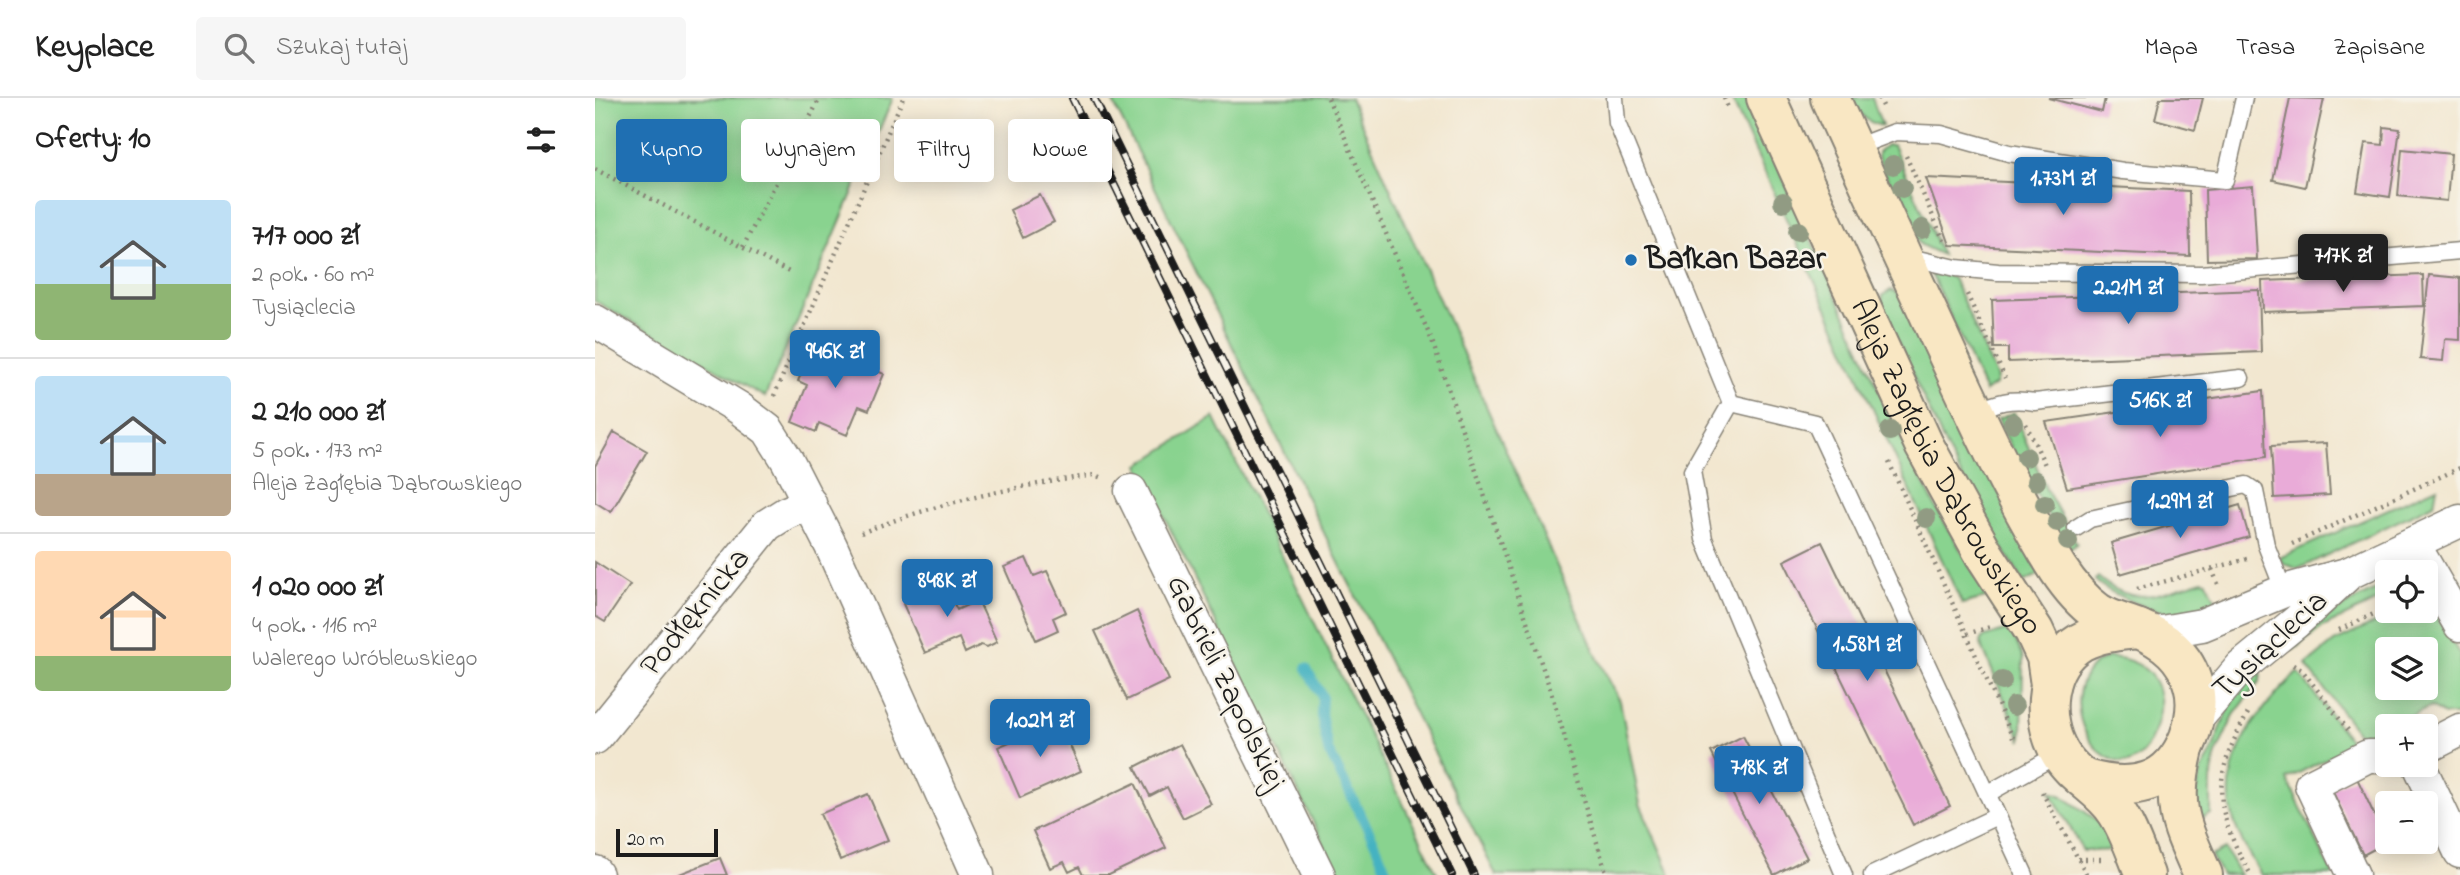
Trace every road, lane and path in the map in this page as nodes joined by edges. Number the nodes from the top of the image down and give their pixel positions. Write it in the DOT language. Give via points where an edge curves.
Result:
graph roads {
  1 [pos="820,98"];
  2 [pos="903,98"];
  3 [pos="1328,98"];
  4 [pos="1615,98"];
  5 [pos="1766,98"];
  6 [pos="1830,98"];
  7 [pos="2244,98"];
  8 [pos="1853,148"];
  9 [pos="595,169"];
  10 [pos="743,247"];
  11 [pos="2460,251"];
  12 [pos="1902,256"];
  13 [pos="789,272"];
  14 [pos="595,321"];
  15 [pos="2241,378"];
  16 [pos="1731,403"];
  17 [pos="1974,412"];
  18 [pos="761,424"];
  19 [pos="1884,453"];
  20 [pos="1131,491"];
  21 [pos="810,503"];
  22 [pos="2460,521"];
  23 [pos="2076,528"];
  24 [pos="2413,543"];
  25 [pos="831,546"];
  26 [pos="2350,573"];
  27 [pos="2284,591"];
  28 [pos="2375,614"];
  29 [pos="2460,625"];
  30 [pos="2145,631"];
  31 [pos="2332,634"];
  32 [pos="2300,658"];
  33 [pos="2293,665"];
  34 [pos="2285,672"];
  35 [pos="2050,685"];
  36 [pos="2254,705"];
  37 [pos="2460,730"];
  38 [pos="2189,735"];
  39 [pos="595,738"];
  40 [pos="2438,741"];
  41 [pos="2375,753"];
  42 [pos="2375,757"];
  43 [pos="2058,768"];
  44 [pos="2425,777"];
  45 [pos="1987,794"];
  46 [pos="1997,816"];
  47 [pos="2460,852"];
  48 [pos="978,875"];
  49 [pos="1318,875"];
  50 [pos="1607,875"];
  51 [pos="1844,875"];
  52 [pos="1872,875"];
  53 [pos="2025,875"];
  54 [pos="2087,875"];
  55 [pos="2145,875"];
  56 [pos="2203,875"];
  57 [pos="2251,875"];
  58 [pos="2353,875"];
  1 -- 10 [label="path"];
  2 -- 18 [label="path"];
  3 -- 50 [label="path" via="1432,341 1550,689"];
  4 -- 16 [label="lane" via="1618,123"];
  5 -- 35 [label="street, Aleja Zagłębia Dąbrowskiego" via="1924,444 2046,657"];
  6 -- 8 [label="street, Aleja Zagłębia Dąbrowskiego"];
  7 -- 8 [label="lane" via="2225,180 2123,171 2009,153 1941,134 1895,132"];
  8 -- 12 [label="street, Aleja Zagłębia Dąbrowskiego"];
  9 -- 10 [label="path"];
  10 -- 13 [label="path"];
  11 -- 12 [label="lane" via="2201,274 1998,272"];
  12 -- 17 [label="street, Aleja Zagłębia Dąbrowskiego"];
  14 -- 18 [label="street"];
  15 -- 17 [label="lane" via="2035,402 2015,399"];
  16 -- 45 [label="lane" via="1815,423"];
  16 -- 51 [label="lane" via="1692,471 1704,539"];
  17 -- 30 [label="street, Aleja Zagłębia Dąbrowskiego" via="2060,572 2097,612"];
  18 -- 21 [label="street"];
  19 -- 43 [label="path"];
  20 -- 25 [label="path" via="1095,475 1035,484 895,519"];
  20 -- 49 [label="street, Gabrieli Zapolskiej"];
  21 -- 25 [label="street"];
  21 -- 39 [label="street, Podłęknicka" via="767,525"];
  22 -- 24 [label="street, Tysiąclecia"];
  23 -- 27 [label="lane" via="2090,519 2246,485 2255,491 2266,545"];
  24 -- 26 [label="street, Tysiąclecia"];
  24 -- 29 [label="street"];
  25 -- 48 [label="street"];
  26 -- 27 [label="street, Tysiąclecia"];
  26 -- 38 [label="street, Tysiąclecia" via="2241,667"];
  27 -- 30 [label="street, Tysiąclecia" via="2215,621"];
  28 -- 31 [label="path"];
  30 -- 35 [label="street" via="2102,633 2080,643 2062,660"];
  30 -- 38 [label="street" via="2168,645 2188,670 2196,701"];
  32 -- 33 [label="path"];
  33 -- 34 [label="path"];
  33 -- 41 [label="path"];
  35 -- 43 [label="street" via="2047,706"];
  36 -- 57 [label="path" via="2229,749 2221,785 2227,827"];
  37 -- 40 [label="street"];
  38 -- 43 [label="street" via="2175,764 2140,784 2114,786"];
  38 -- 56 [label="street" via="2176,804"];
  42 -- 58 [label="street" via="2311,785"];
  43 -- 45 [label="lane"];
  43 -- 54 [label="path" via="2048,802"];
  43 -- 55 [label="street" via="2107,798"];
  44 -- 47 [label="street"];
  45 -- 46 [label="lane"];
  46 -- 52 [label="lane"];
  46 -- 53 [label="lane"];
}
